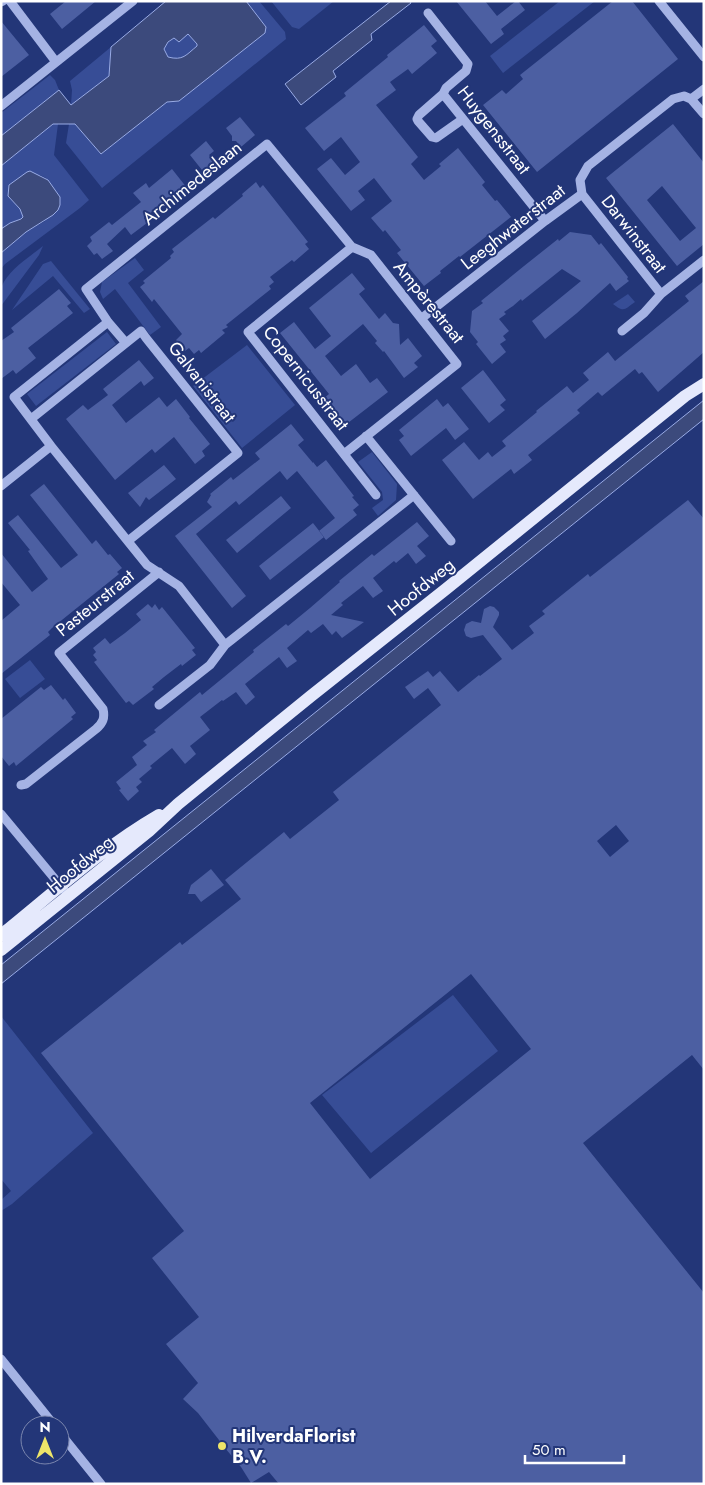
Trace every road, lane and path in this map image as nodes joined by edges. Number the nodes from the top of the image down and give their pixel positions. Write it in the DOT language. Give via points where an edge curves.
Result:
graph roads {
  1 [pos="10,1"];
  2 [pos="133,1"];
  3 [pos="659,1"];
  4 [pos="428,13"];
  5 [pos="704,58"];
  6 [pos="56,62"];
  7 [pos="704,89"];
  8 [pos="443,94"];
  9 [pos="691,99"];
  10 [pos="1,106"];
  11 [pos="704,114"];
  12 [pos="463,119"];
  13 [pos="582,194"];
  14 [pos="545,221"];
  15 [pos="352,247"];
  16 [pos="704,260"];
  17 [pos="661,294"];
  18 [pos="422,318"];
  19 [pos="108,322"];
  20 [pos="622,331"];
  21 [pos="126,343"];
  22 [pos="704,376"];
  23 [pos="704,384"];
  24 [pos="685,396"];
  25 [pos="31,419"];
  26 [pos="366,436"];
  27 [pos="51,446"];
  28 [pos="344,454"];
  29 [pos="1,486"];
  30 [pos="376,495"];
  31 [pos="414,495"];
  32 [pos="128,541"];
  33 [pos="451,541"];
  34 [pos="159,572"];
  35 [pos="225,645"];
  36 [pos="159,705"];
  37 [pos="21,785"];
  38 [pos="1,814"];
  39 [pos="65,891"];
  40 [pos="1,935"];
  41 [pos="1,950"];
  42 [pos="1,1359"];
  43 [pos="46,1415"];
  44 [pos="70,1445"];
  45 [pos="101,1484"];
  1 -- 6 [label="street"];
  2 -- 6 [label="street"];
  3 -- 5 [label="street"];
  4 -- 8 [label="street, Huygensstraat" via="468,64 466,71"];
  6 -- 10 [label="street"];
  7 -- 9 [label="street, Leeghwaterstraat"];
  8 -- 12 [label="street, Huygensstraat"];
  8 -- 12 [label="street" via="419,114 418,121 436,138"];
  9 -- 11 [label="street"];
  9 -- 13 [label="street, Leeghwaterstraat" via="684,96 673,99 588,166 580,180"];
  12 -- 14 [label="street, Huygensstraat"];
  13 -- 14 [label="street, Leeghwaterstraat"];
  13 -- 17 [label="street, Darwinstraat"];
  14 -- 18 [label="street, Leeghwaterstraat"];
  15 -- 18 [label="street, Ampèrestraat" via="371,256"];
  15 -- 19 [label="street, Archimedeslaan" via="267,144 86,289"];
  15 -- 28 [label="street, Copernicusstraat" via="248,332"];
  16 -- 17 [label="street, Darwinstraat"];
  17 -- 20 [label="street, Darwinstraat"];
  18 -- 26 [label="street, Ampèrestraat" via="458,364"];
  19 -- 21 [label="street, Archimedeslaan"];
  19 -- 25 [label="street" via="14,397"];
  21 -- 25 [label="street, Galvanistraat"];
  21 -- 32 [label="street, Galvanistraat" via="141,331 238,454"];
  22 -- 24 [label="main road, Hoofdweg"];
  23 -- 24 [label="main road, Hoofdweg"];
  24 -- 39 [label="main road, Hoofdweg" via="178,804 149,831"];
  25 -- 27 [label="street"];
  26 -- 28 [label="street, Ampèrestraat"];
  26 -- 31 [label="street"];
  27 -- 29 [label="street"];
  27 -- 32 [label="street"];
  28 -- 30 [label="street"];
  31 -- 33 [label="street"];
  31 -- 35 [label="street"];
  32 -- 34 [label="street" via="147,564"];
  34 -- 35 [label="street" via="179,586"];
  34 -- 37 [label="street, Pasteurstraat" via="59,653 103,709 104,717 96,729"];
  35 -- 36 [label="street" via="210,666"];
  38 -- 39 [label="street"];
  39 -- 40 [label="main road, Hoofdweg"];
  39 -- 41 [label="main road, Hoofdweg"];
  42 -- 43 [label="street"];
  44 -- 45 [label="street"];
}
